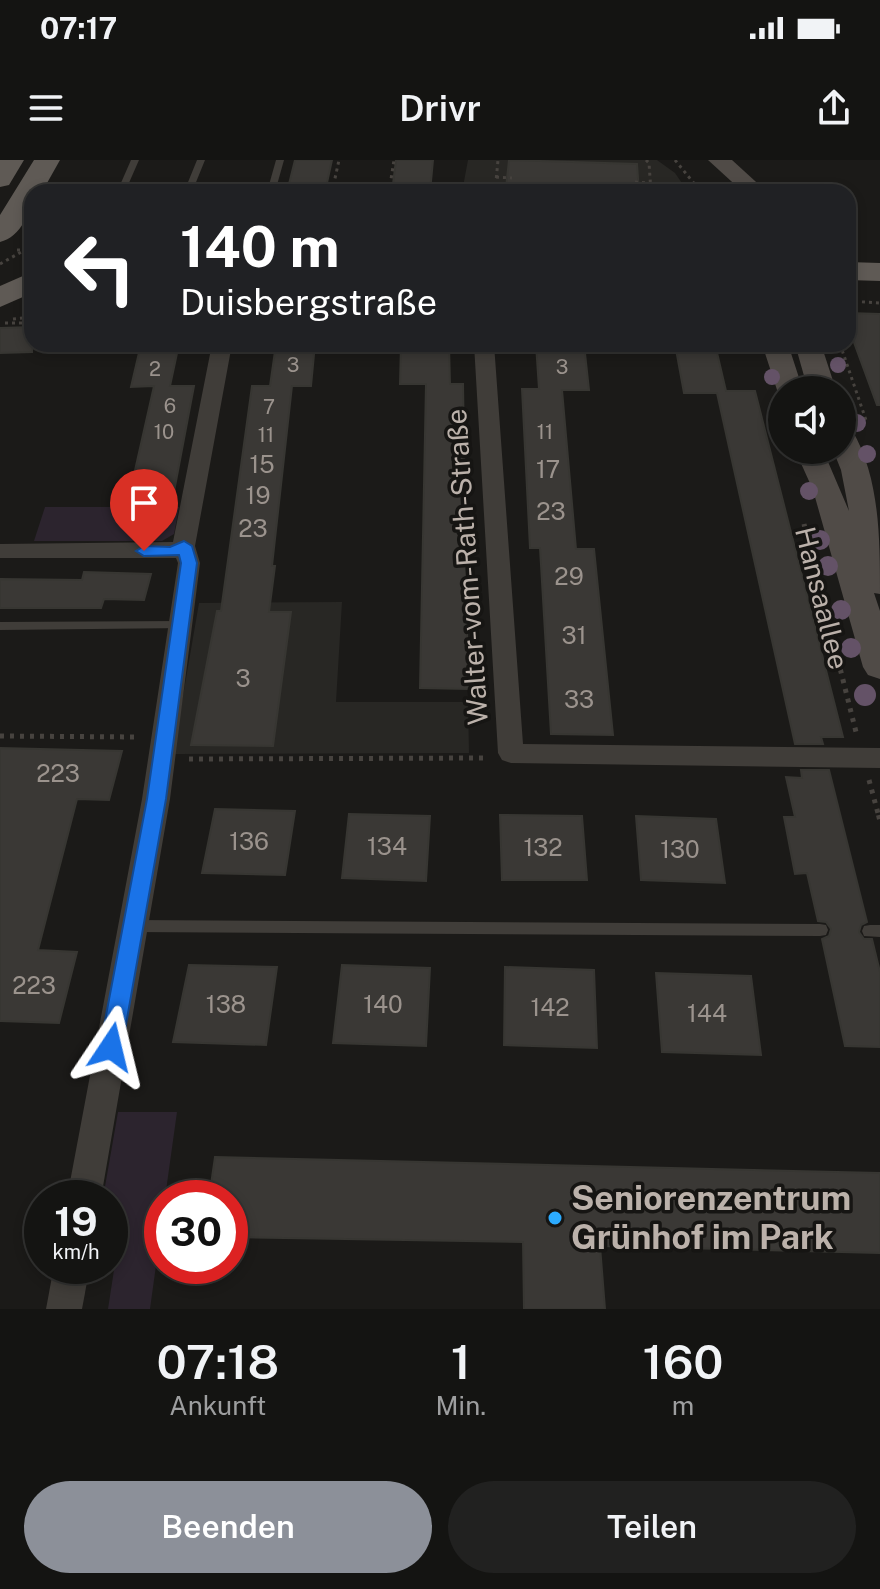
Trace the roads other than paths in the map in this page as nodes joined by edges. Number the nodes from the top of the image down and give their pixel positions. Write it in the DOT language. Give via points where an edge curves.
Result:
graph roads {
  1 [pos="11,160"];
  2 [pos="47,160"];
  3 [pos="135,160"];
  4 [pos="201,160"];
  5 [pos="280,160"];
  6 [pos="719,160"];
  7 [pos="686,161"];
  8 [pos="0,179"];
  9 [pos="33,184"];
  10 [pos="124,184"];
  11 [pos="191,184"];
  12 [pos="273,184"];
  13 [pos="713,184"];
  14 [pos="747,184"];
  15 [pos="24,201"];
  16 [pos="15,262"];
  17 [pos="856,271"];
  18 [pos="880,272"];
  19 [pos="0,298"];
  20 [pos="220,352"];
  21 [pos="485,352"];
  22 [pos="777,352"];
  23 [pos="810,352"];
  24 [pos="785,376"];
  25 [pos="818,376"];
  26 [pos="816,464"];
  27 [pos="856,464"];
  28 [pos="184,546"];
  29 [pos="0,551"];
  30 [pos="880,584"];
  31 [pos="181,625"];
  32 [pos="0,626"];
  33 [pos="880,667"];
  34 [pos="868,757"];
  35 [pos="132,926"];
  36 [pos="820,930"];
  37 [pos="87,1180"];
  38 [pos="69,1284"];
  39 [pos="64,1309"];
  1 -- 8 [label="main road"];
  2 -- 9 [label="main road"];
  3 -- 10 [label="lane"];
  4 -- 11 [label="lane"];
  5 -- 12 [label="lane"];
  6 -- 14 [label="main road"];
  7 -- 13 [label="main road"];
  15 -- 16 [label="main road"];
  16 -- 19 [label="main road"];
  17 -- 18 [label="main road"];
  20 -- 28 [label="street"];
  21 -- 34 [label="street, Walter-vom-Rath-Straße" via="511,753"];
  22 -- 24 [label="main road"];
  23 -- 25 [label="main road"];
  26 -- 33 [label="main road, Hansaallee"];
  27 -- 30 [label="main road"];
  28 -- 29 [label="street" via="173,552"];
  28 -- 31 [label="street" via="189,563"];
  31 -- 32 [label="lane"];
  31 -- 35 [label="street"];
  35 -- 36 [label="lane"];
  35 -- 37 [label="street"];
  38 -- 39 [label="street"];
}
